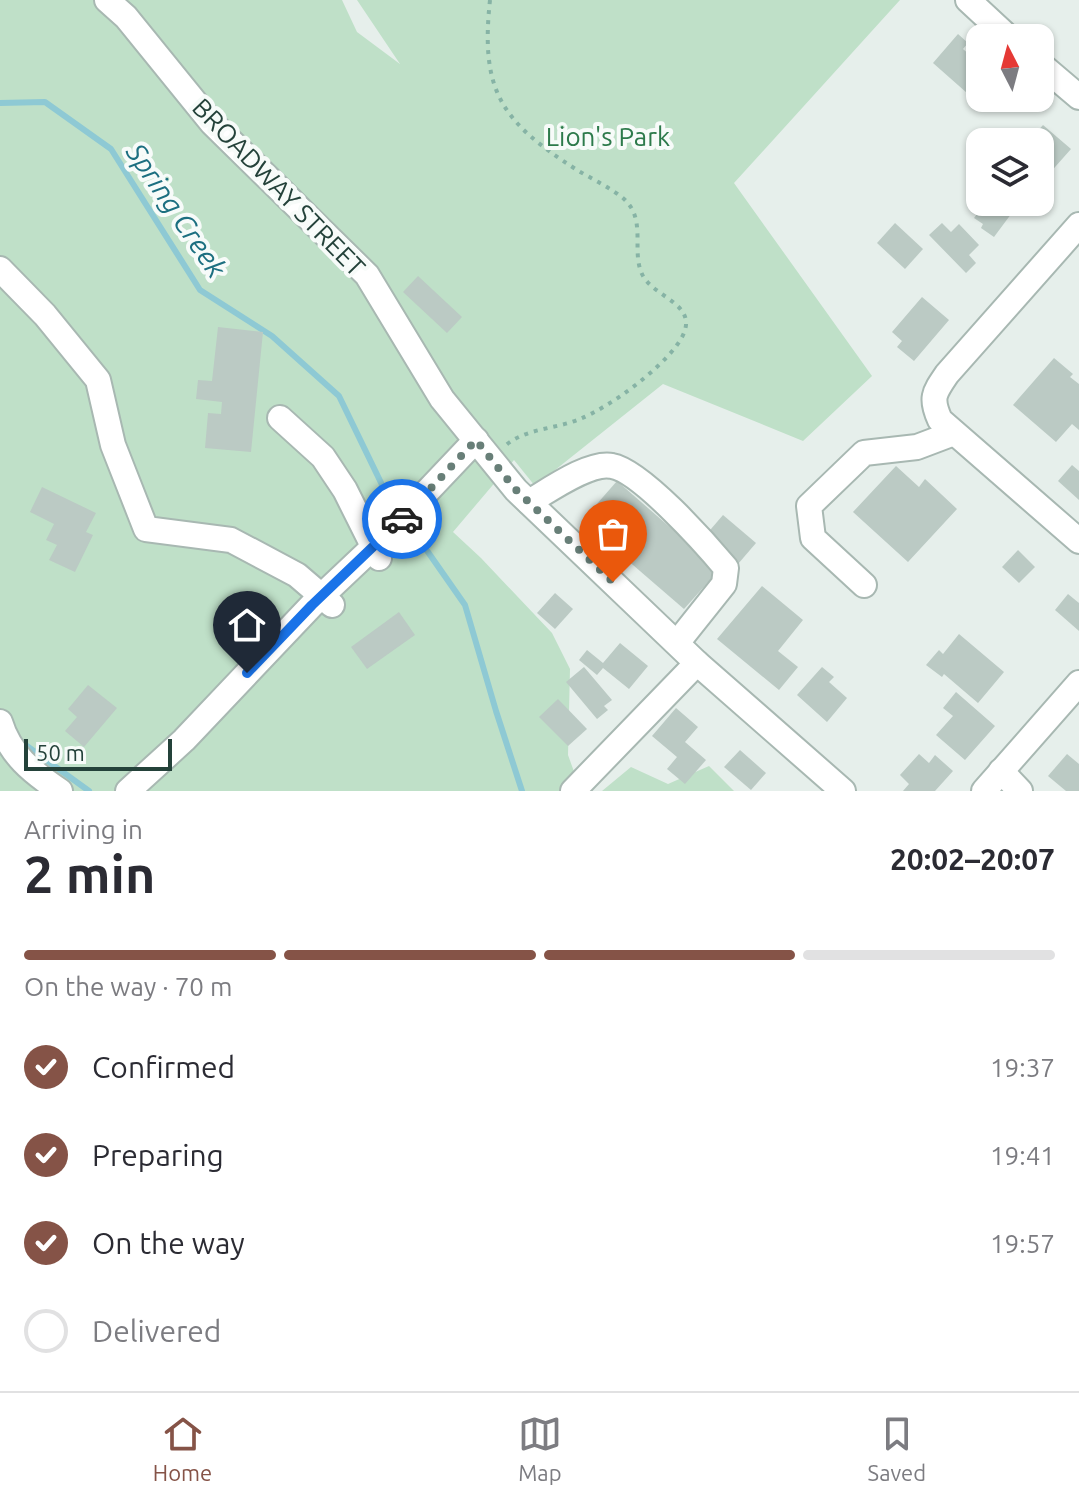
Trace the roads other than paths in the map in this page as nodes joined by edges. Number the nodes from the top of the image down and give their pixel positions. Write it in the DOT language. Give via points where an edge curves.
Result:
graph roads {
  1 [pos="107,0"];
  2 [pos="968,0"];
  3 [pos="994,24"];
  4 [pos="1054,76"];
  5 [pos="1079,97"];
  6 [pos="1079,225"];
  7 [pos="0,269"];
  8 [pos="280,418"];
  9 [pos="954,433"];
  10 [pos="476,440"];
  11 [pos="529,502"];
  12 [pos="1079,541"];
  13 [pos="376,553"];
  14 [pos="864,585"];
  15 [pos="327,600"];
  16 [pos="677,643"];
  17 [pos="697,663"];
  18 [pos="1079,683"];
  19 [pos="0,722"];
  20 [pos="1001,771"];
  21 [pos="60,791"];
  22 [pos="128,791"];
  23 [pos="573,791"];
  24 [pos="843,791"];
  25 [pos="984,791"];
  26 [pos="1020,791"];
  1 -- 10 [label="street, BROADWAY STREET" via="212,123 367,275 442,399"];
  2 -- 3 [label="street"];
  4 -- 5 [label="street"];
  6 -- 9 [label="street" via="934,392 934,408"];
  7 -- 15 [label="street" via="98,380 113,445 146,529 231,540 297,575"];
  8 -- 13 [label="street" via="323,457"];
  9 -- 12 [label="street"];
  9 -- 14 [label="street" via="917,447 864,453 809,506 813,538"];
  10 -- 11 [label="street, BROADWAY STREET"];
  10 -- 13 [label="street"];
  11 -- 16 [label="street, BROADWAY STREET"];
  11 -- 16 [label="street" via="580,472 601,467 612,465 640,481 726,568 724,584"];
  13 -- 15 [label="street"];
  15 -- 22 [label="street"];
  16 -- 17 [label="street, BROADWAY STREET"];
  17 -- 23 [label="street"];
  17 -- 24 [label="street, BROADWAY STREET"];
  18 -- 20 [label="street"];
  19 -- 21 [label="street" via="19,760"];
  20 -- 25 [label="street"];
  20 -- 26 [label="street"];
}
